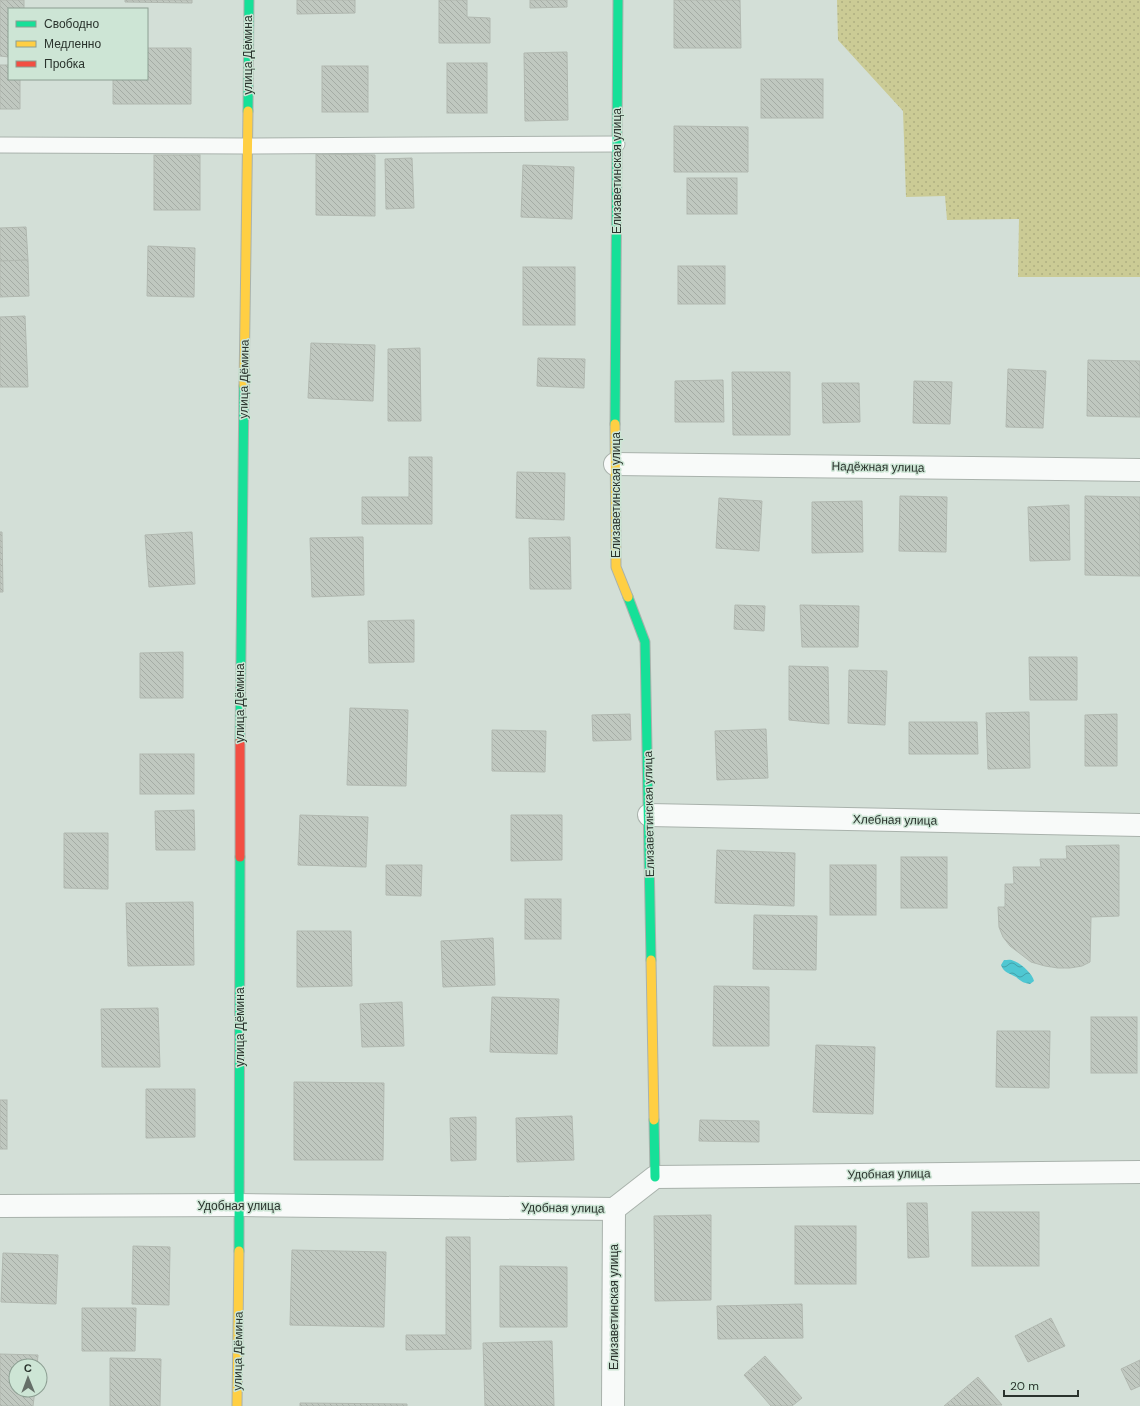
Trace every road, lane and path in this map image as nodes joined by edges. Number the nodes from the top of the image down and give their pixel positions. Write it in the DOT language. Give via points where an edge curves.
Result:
graph roads {
  1 [pos="249,0"];
  2 [pos="618,0"];
  3 [pos="617,144"];
  4 [pos="0,145"];
  5 [pos="247,146"];
  6 [pos="615,464"];
  7 [pos="1140,470"];
  8 [pos="649,815"];
  9 [pos="1140,825"];
  10 [pos="1140,1172"];
  11 [pos="655,1177"];
  12 [pos="240,1205"];
  13 [pos="0,1206"];
  14 [pos="614,1209"];
  15 [pos="237,1406"];
  16 [pos="613,1406"];
  1 -- 5 [label="street, улица Дёмина"];
  2 -- 3 [label="street, Елизаветинская улица"];
  3 -- 5 [label="lane"];
  3 -- 6 [label="street, Елизаветинская улица"];
  4 -- 5 [label="lane"];
  5 -- 12 [label="street, улица Дёмина" via="240,676"];
  6 -- 7 [label="street, Надёжная улица"];
  6 -- 8 [label="street, Елизаветинская улица" via="616,567 645,642"];
  8 -- 9 [label="street, Хлебная улица"];
  8 -- 11 [label="street, Елизаветинская улица"];
  10 -- 11 [label="street, Удобная улица"];
  11 -- 14 [label="street, Удобная улица"];
  12 -- 13 [label="street, Удобная улица"];
  12 -- 14 [label="street, Удобная улица"];
  12 -- 15 [label="street, улица Дёмина"];
  14 -- 16 [label="street, Елизаветинская улица"];
}
